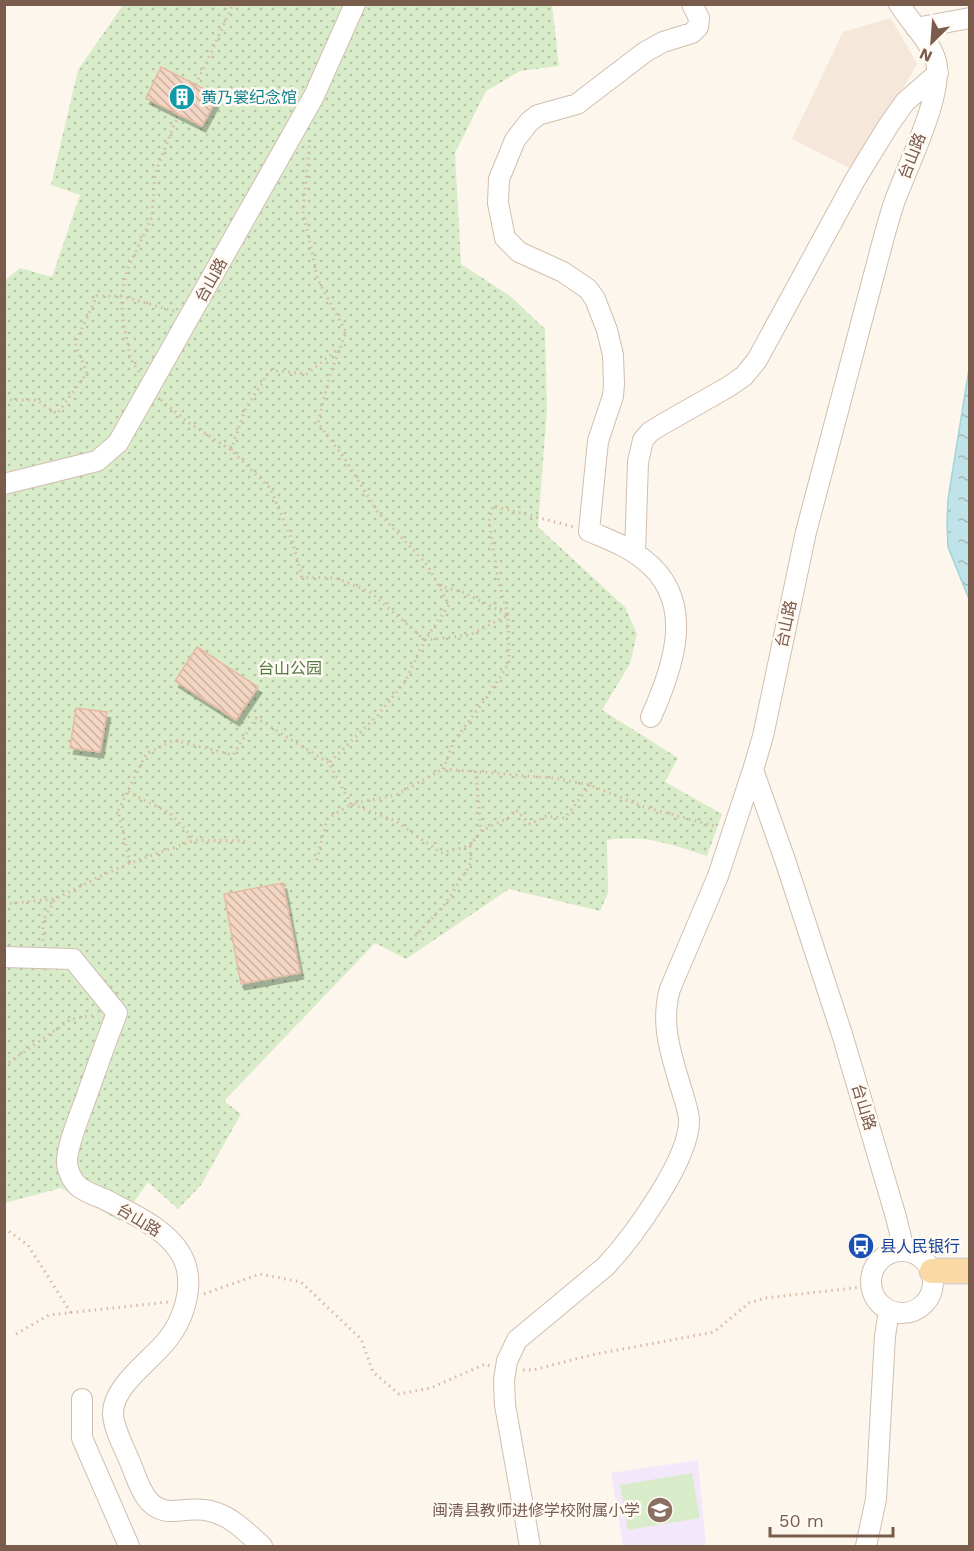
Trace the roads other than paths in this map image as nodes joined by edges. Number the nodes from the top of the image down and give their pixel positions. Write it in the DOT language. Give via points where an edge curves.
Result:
graph roads {
  1 [pos="355,4"];
  2 [pos="692,4"];
  3 [pos="899,4"];
  4 [pos="969,18"];
  5 [pos="916,28"];
  6 [pos="938,73"];
  7 [pos="4,484"];
  8 [pos="634,553"];
  9 [pos="651,717"];
  10 [pos="753,770"];
  11 [pos="4,957"];
  12 [pos="904,1250"];
  13 [pos="969,1271"];
  14 [pos="933,1277"];
  15 [pos="969,1282"];
  16 [pos="889,1311"];
  17 [pos="82,1399"];
  18 [pos="129,1546"];
  19 [pos="262,1546"];
  20 [pos="530,1546"];
  21 [pos="866,1546"];
  1 -- 7 [label="street, 台山路" via="314,96 118,443 97,461"];
  2 -- 8 [label="street" via="699,18 692,33 645,52 577,104 538,115 529,122 515,140 499,179 498,203 505,238 519,252 563,272 588,289 607,330 613,355 613,396 598,441 589,531"];
  3 -- 5 [label="street"];
  4 -- 5 [label="street"];
  5 -- 6 [label="street" via="936,60"];
  6 -- 8 [label="street" via="904,102 888,126 757,360 744,376 650,432 643,440 638,462"];
  6 -- 10 [label="street, 台山路" via="933,102 894,203 878,259 806,532"];
  8 -- 9 [label="street" via="664,584 676,615 668,680"];
  10 -- 12 [label="street, 台山路" via="842,1034"];
  10 -- 20 [label="street" via="718,876 666,1002 666,1035 689,1120 679,1158 649,1210 617,1254 517,1340 504,1371 505,1405"];
  11 -- 19 [label="street, 台山路" via="73,959 117,1013 73,1133 67,1162 71,1177 79,1187 163,1234 176,1246 186,1265 187,1300 169,1338 123,1387 113,1414 145,1499 169,1512 210,1510 238,1524"];
  12 -- 14 [label="street" via="927,1262"];
  12 -- 16 [label="street" via="881,1258 871,1276 874,1296"];
  13 -- 14 [label="main road"];
  14 -- 15 [label="main road"];
  14 -- 16 [label="street" via="933,1292 920,1308 910,1313"];
  16 -- 21 [label="street" via="876,1500"];
  17 -- 18 [label="street" via="82,1438"];
}
